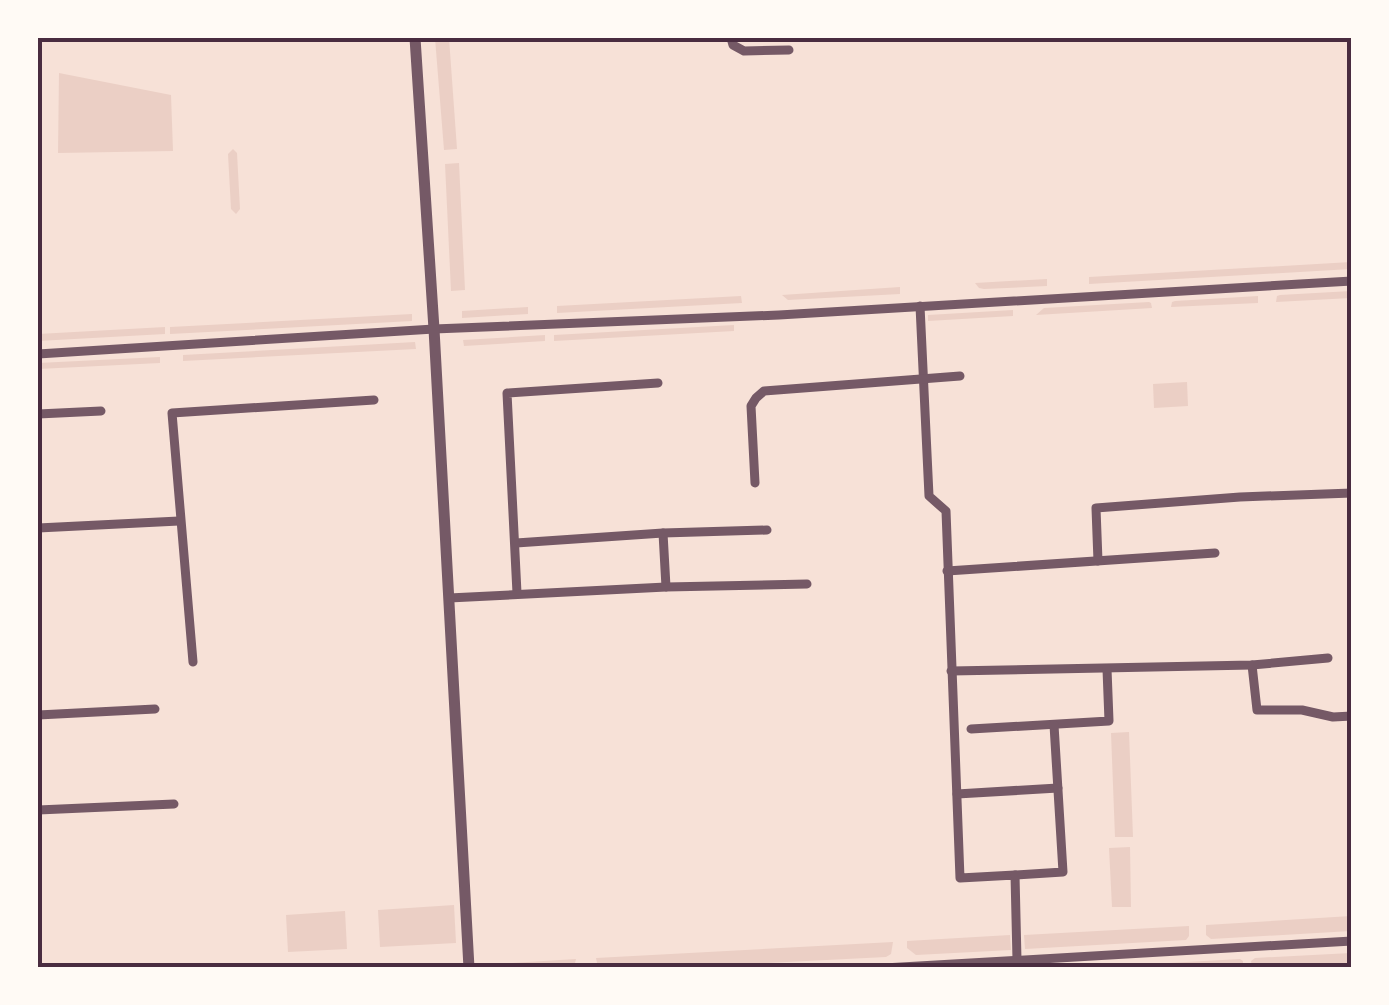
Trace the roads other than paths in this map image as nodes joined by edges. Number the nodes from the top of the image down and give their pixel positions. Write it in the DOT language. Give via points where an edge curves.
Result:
graph roads {
  1 [pos="415,38"];
  2 [pos="731,38"];
  3 [pos="789,50"];
  4 [pos="1352,281"];
  5 [pos="920,306"];
  6 [pos="434,329"];
  7 [pos="38,354"];
  8 [pos="960,376"];
  9 [pos="923,379"];
  10 [pos="658,383"];
  11 [pos="374,400"];
  12 [pos="101,411"];
  13 [pos="38,414"];
  14 [pos="754,483"];
  15 [pos="1352,492"];
  16 [pos="180,521"];
  17 [pos="38,528"];
  18 [pos="767,530"];
  19 [pos="663,533"];
  20 [pos="516,542"];
  21 [pos="1216,553"];
  22 [pos="1098,561"];
  23 [pos="947,571"];
  24 [pos="807,584"];
  25 [pos="666,586"];
  26 [pos="517,593"];
  27 [pos="449,598"];
  28 [pos="1328,658"];
  29 [pos="193,662"];
  30 [pos="1252,664"];
  31 [pos="1107,669"];
  32 [pos="951,671"];
  33 [pos="155,709"];
  34 [pos="38,715"];
  35 [pos="1352,716"];
  36 [pos="1054,725"];
  37 [pos="971,729"];
  38 [pos="1058,788"];
  39 [pos="956,794"];
  40 [pos="174,804"];
  41 [pos="38,810"];
  42 [pos="1015,875"];
  43 [pos="1352,941"];
  44 [pos="1017,960"];
  45 [pos="469,968"];
  46 [pos="884,968"];
  1 -- 6 [label="street"];
  2 -- 3 [label="street" via="744,51"];
  4 -- 5 [label="street"];
  5 -- 6 [label="street"];
  5 -- 9 [label="street"];
  6 -- 7 [label="street"];
  6 -- 27 [label="street"];
  8 -- 9 [label="street"];
  9 -- 14 [label="street" via="764,390 751,406"];
  9 -- 23 [label="street" via="929,496 946,511"];
  10 -- 20 [label="street" via="507,394"];
  11 -- 16 [label="street" via="172,413"];
  12 -- 13 [label="street"];
  15 -- 22 [label="street" via="1096,508"];
  16 -- 17 [label="street"];
  16 -- 29 [label="street"];
  18 -- 19 [label="street"];
  19 -- 20 [label="street"];
  19 -- 25 [label="street"];
  20 -- 26 [label="street"];
  21 -- 22 [label="street"];
  22 -- 23 [label="street"];
  23 -- 32 [label="street"];
  24 -- 25 [label="street"];
  25 -- 26 [label="street"];
  26 -- 27 [label="street"];
  27 -- 45 [label="street"];
  28 -- 30 [label="street"];
  30 -- 31 [label="street"];
  30 -- 35 [label="street" via="1257,710"];
  31 -- 32 [label="street"];
  31 -- 36 [label="street" via="1110,721"];
  32 -- 39 [label="street"];
  33 -- 34 [label="street"];
  36 -- 37 [label="street"];
  36 -- 38 [label="street"];
  38 -- 39 [label="street"];
  38 -- 42 [label="street" via="1063,872"];
  39 -- 42 [label="street" via="960,878"];
  40 -- 41 [label="street"];
  42 -- 44 [label="street"];
  43 -- 44 [label="street"];
  44 -- 46 [label="street"];
}
